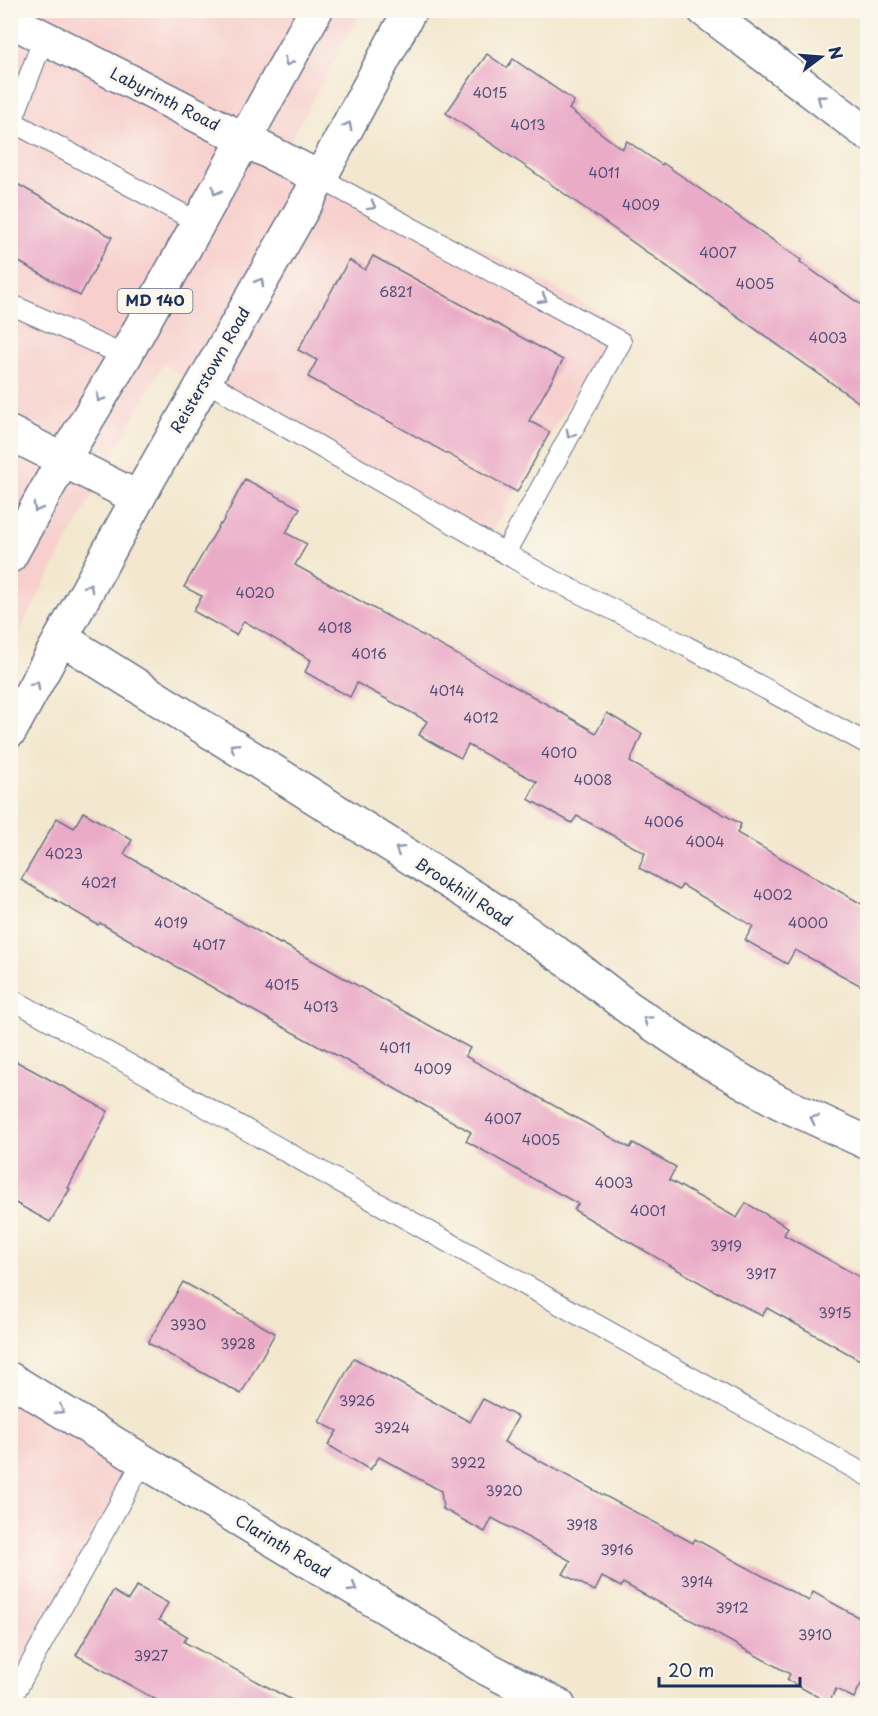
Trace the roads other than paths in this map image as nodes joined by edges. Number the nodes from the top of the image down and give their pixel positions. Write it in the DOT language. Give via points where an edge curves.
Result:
graph roads {
  1 [pos="316,10"];
  2 [pos="410,10"];
  3 [pos="704,10"];
  4 [pos="10,20"];
  5 [pos="44,37"];
  6 [pos="12,124"];
  7 [pos="867,134"];
  8 [pos="244,140"];
  9 [pos="320,178"];
  10 [pos="199,223"];
  11 [pos="10,304"];
  12 [pos="125,356"];
  13 [pos="204,380"];
  14 [pos="10,433"];
  15 [pos="63,460"];
  16 [pos="138,498"];
  17 [pos="505,553"];
  18 [pos="10,556"];
  19 [pos="62,638"];
  20 [pos="10,731"];
  21 [pos="867,744"];
  22 [pos="10,998"];
  23 [pos="867,1143"];
  24 [pos="10,1379"];
  25 [pos="142,1461"];
  26 [pos="867,1476"];
  27 [pos="10,1701"];
  28 [pos="559,1706"];
  1 -- 8 [label="street, MD 140, one-way"];
  9 -- 2 [label="street, Reisterstown Road, one-way"];
  7 -- 3 [label="street, one-way"];
  4 -- 5 [label="street, Labyrinth Road"];
  5 -- 6 [label="lane"];
  5 -- 8 [label="street, Labyrinth Road"];
  6 -- 10 [label="lane"];
  8 -- 9 [label="street, Labyrinth Road"];
  8 -- 10 [label="street, MD 140, one-way"];
  13 -- 9 [label="street, Reisterstown Road, one-way"];
  9 -- 17 [label="lane, one-way" via="621,342"];
  10 -- 12 [label="street, MD 140"];
  11 -- 12 [label="lane"];
  12 -- 15 [label="street, MD 140, one-way"];
  13 -- 16 [label="street, Reisterstown Road"];
  13 -- 17 [label="lane"];
  14 -- 15 [label="street"];
  15 -- 16 [label="street"];
  15 -- 18 [label="street, MD 140, one-way"];
  19 -- 16 [label="street, Reisterstown Road, one-way"];
  17 -- 21 [label="lane"];
  20 -- 19 [label="street, Reisterstown Road, one-way"];
  23 -- 19 [label="street, Brookhill Road, one-way" via="779,1102 711,1063 491,908"];
  22 -- 26 [label="lane"];
  24 -- 25 [label="street, Clarinth Road, one-way"];
  25 -- 27 [label="lane"];
  25 -- 28 [label="street, Clarinth Road, one-way" via="486,1668"];
}
